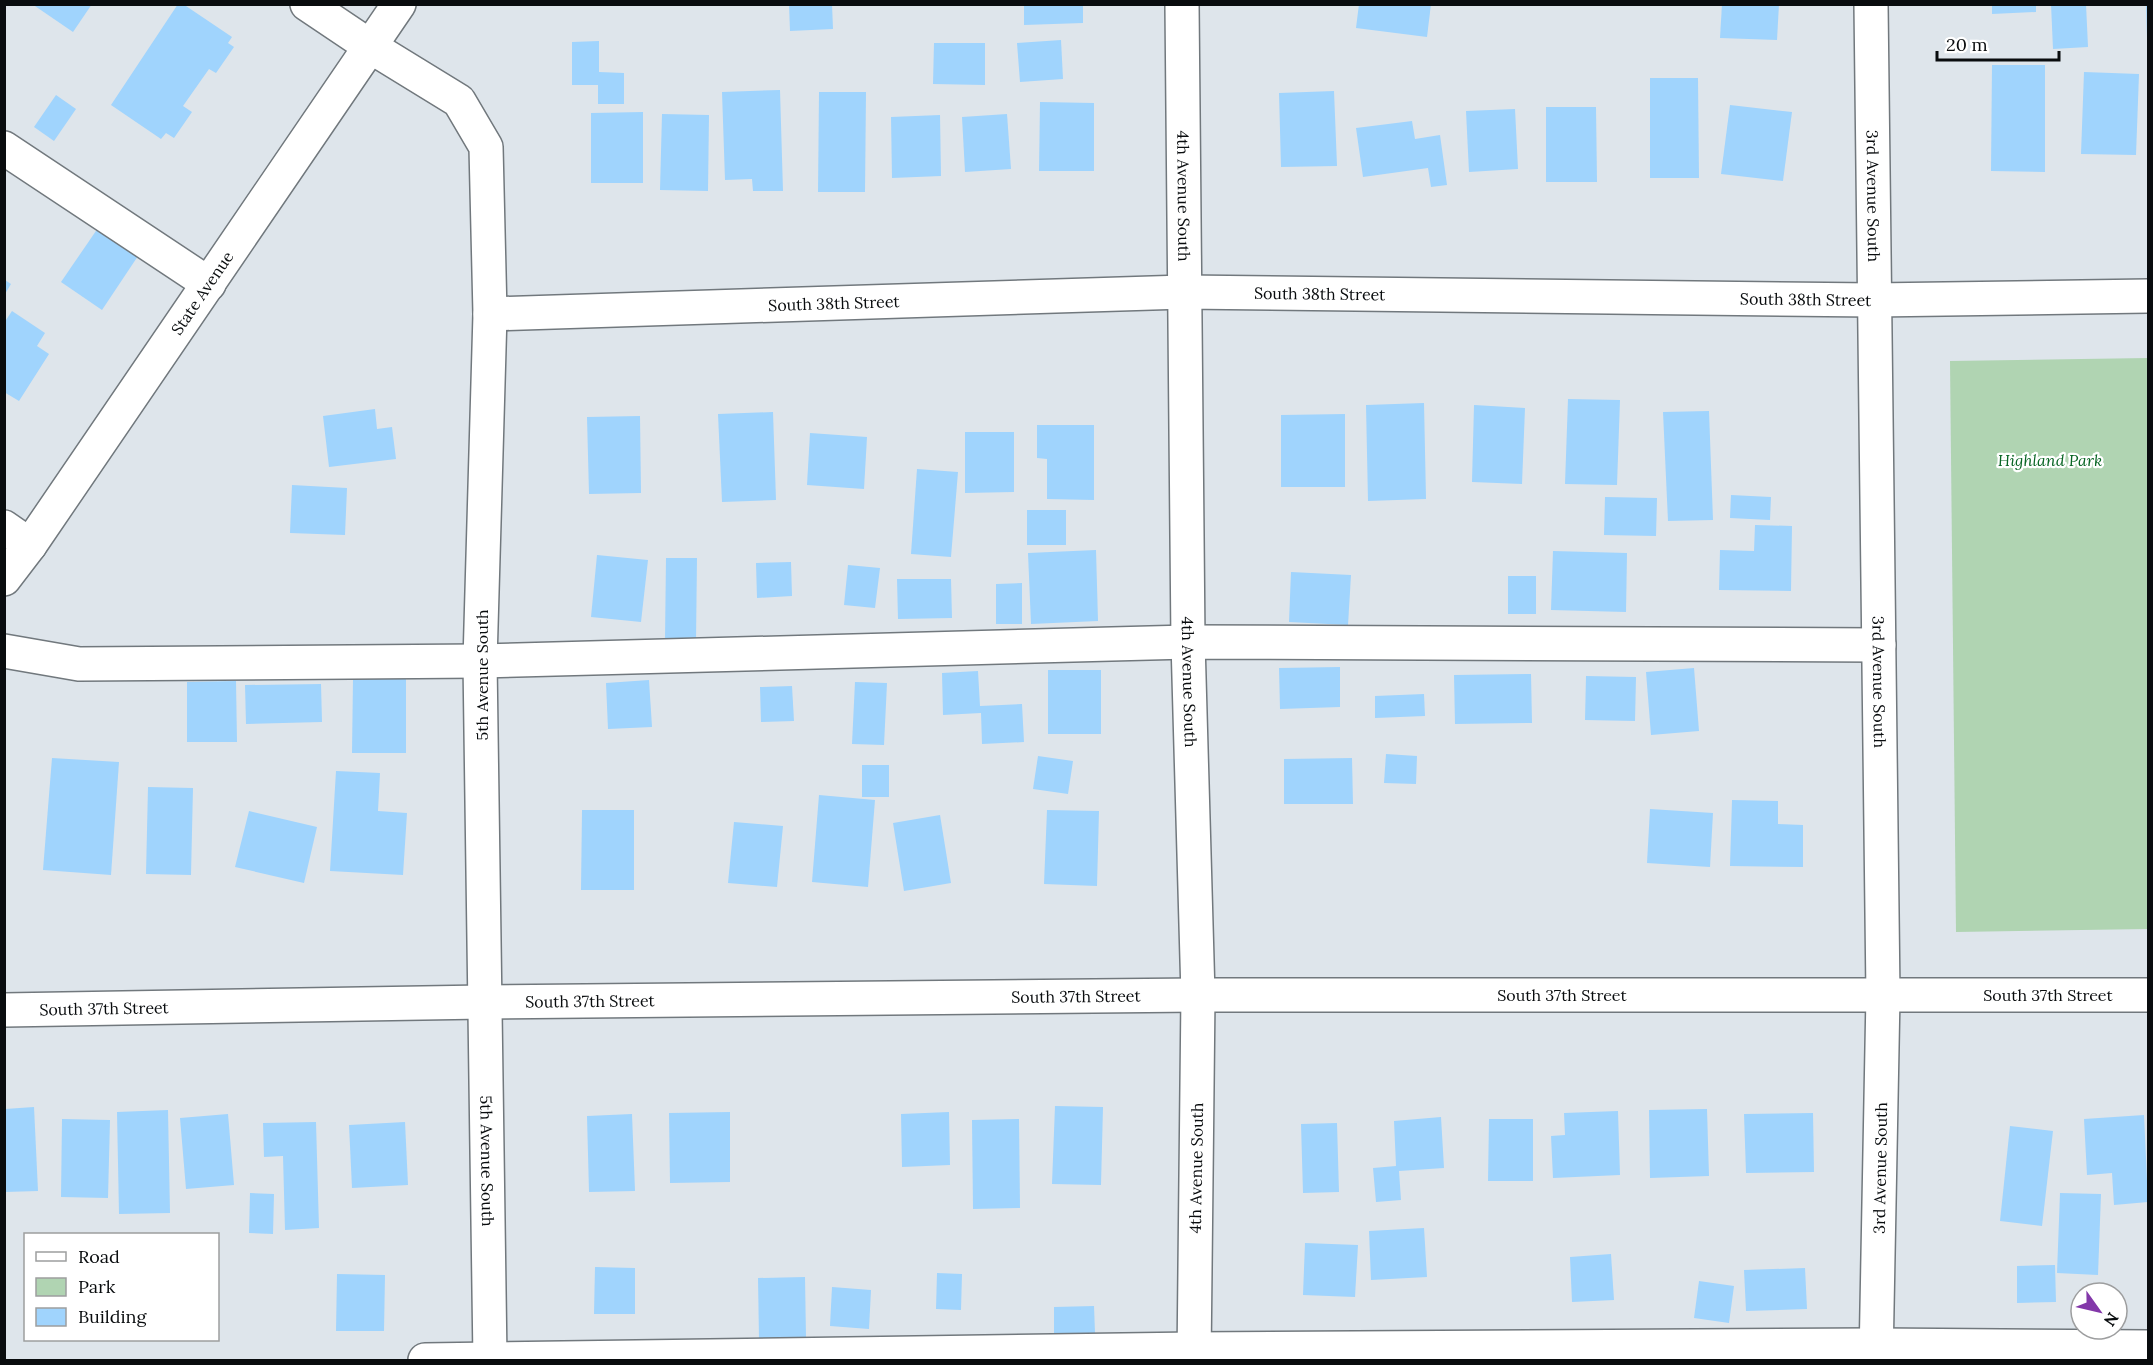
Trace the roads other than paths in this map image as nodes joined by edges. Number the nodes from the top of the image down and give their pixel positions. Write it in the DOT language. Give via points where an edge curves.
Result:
graph roads {
  1 [pos="307,4"];
  2 [pos="399,4"];
  3 [pos="1182,4"];
  4 [pos="1871,4"];
  5 [pos="371,47"];
  6 [pos="4,148"];
  7 [pos="209,284"];
  8 [pos="1184,292"];
  9 [pos="2148,296"];
  10 [pos="1874,300"];
  11 [pos="490,314"];
  12 [pos="17,536"];
  13 [pos="4,579"];
  14 [pos="1188,642"];
  15 [pos="1879,645"];
  16 [pos="4,651"];
  17 [pos="480,661"];
  18 [pos="1198,995"];
  19 [pos="1883,995"];
  20 [pos="2148,995"];
  21 [pos="484,1002"];
  22 [pos="4,1010"];
  23 [pos="2148,1347"];
  24 [pos="1876,1353"];
  25 [pos="1194,1355"];
  26 [pos="425,1360"];
  27 [pos="490,1360"];
  1 -- 5 [label="street, 5th Avenue South"];
  2 -- 5 [label="street, State Avenue"];
  3 -- 8 [label="street, 4th Avenue South"];
  4 -- 10 [label="street, 3rd Avenue South"];
  5 -- 7 [label="street, State Avenue"];
  5 -- 11 [label="street, 5th Avenue South" via="459,101 486,147"];
  6 -- 7 [label="street"];
  7 -- 12 [label="street, State Avenue"];
  8 -- 10 [label="street, South 38th Street"];
  8 -- 11 [label="street, South 38th Street"];
  8 -- 14 [label="street, 4th Avenue South"];
  9 -- 10 [label="street, South 38th Street"];
  10 -- 15 [label="street, 3rd Avenue South"];
  11 -- 17 [label="street, 5th Avenue South"];
  12 -- 13 [label="street, State Avenue"];
  14 -- 15 [label="street"];
  14 -- 17 [label="street"];
  14 -- 18 [label="street, 4th Avenue South"];
  15 -- 19 [label="street, 3rd Avenue South"];
  16 -- 17 [label="street" via="79,664"];
  17 -- 21 [label="street, 5th Avenue South"];
  18 -- 19 [label="street, South 37th Street"];
  18 -- 21 [label="street, South 37th Street"];
  18 -- 25 [label="street, 4th Avenue South"];
  19 -- 20 [label="street, South 37th Street"];
  19 -- 24 [label="street, 3rd Avenue South"];
  21 -- 22 [label="street, South 37th Street"];
  21 -- 27 [label="street, 5th Avenue South"];
  23 -- 24 [label="street"];
  24 -- 25 [label="street"];
  25 -- 27 [label="street"];
  26 -- 27 [label="street"];
}
